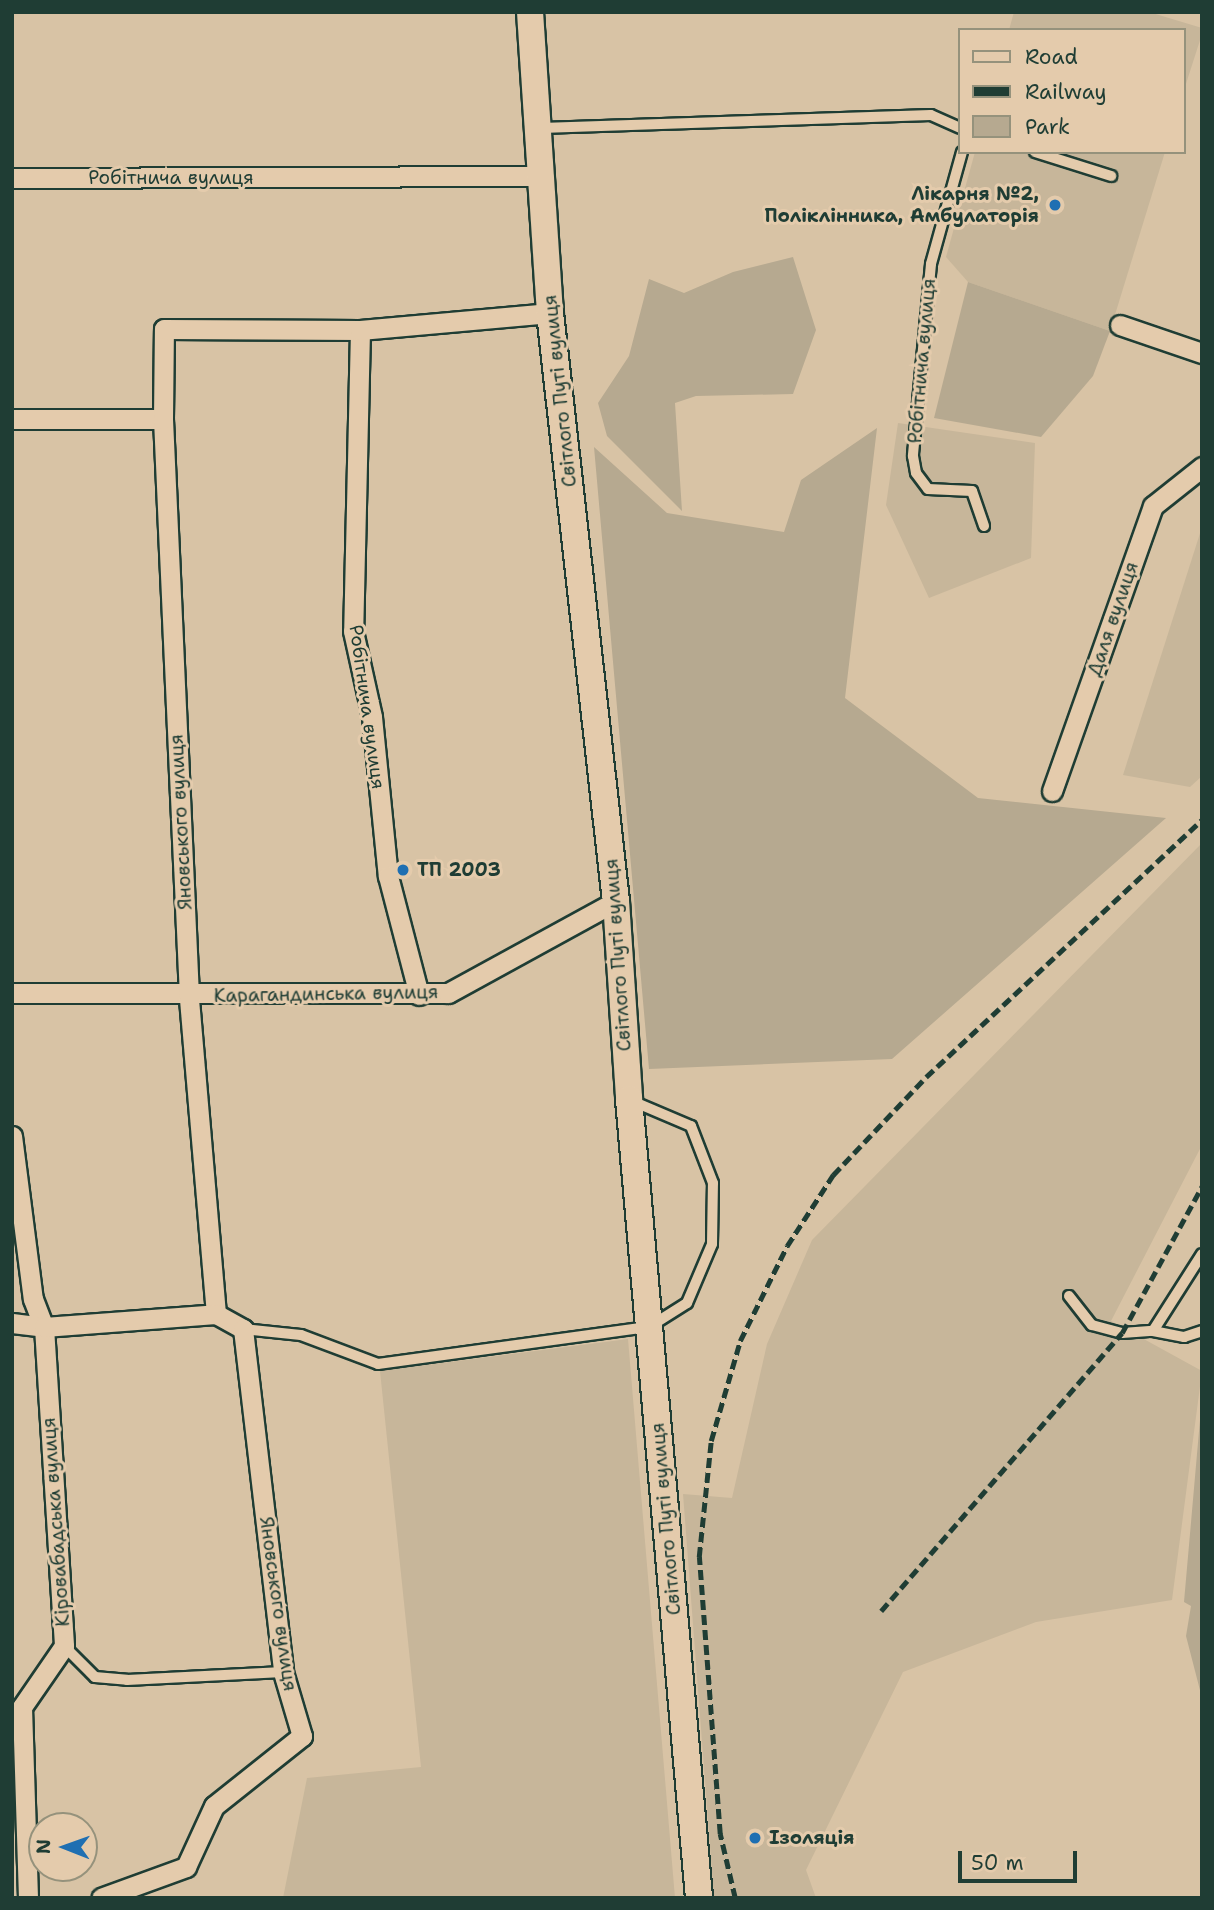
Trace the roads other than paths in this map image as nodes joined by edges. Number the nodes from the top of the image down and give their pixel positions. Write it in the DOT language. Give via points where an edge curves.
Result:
graph roads {
  1 [pos="530,12"];
  2 [pos="958,127"];
  3 [pos="537,128"];
  4 [pos="961,154"];
  5 [pos="1041,154"];
  6 [pos="539,176"];
  7 [pos="1111,176"];
  8 [pos="12,178"];
  9 [pos="550,313"];
  10 [pos="1120,326"];
  11 [pos="360,330"];
  12 [pos="1202,353"];
  13 [pos="12,419"];
  14 [pos="163,419"];
  15 [pos="12,432"];
  16 [pos="1202,467"];
  17 [pos="984,526"];
  18 [pos="1052,791"];
  19 [pos="616,901"];
  20 [pos="12,993"];
  21 [pos="419,995"];
  22 [pos="189,996"];
  23 [pos="629,1099"];
  24 [pos="12,1136"];
  25 [pos="1202,1254"];
  26 [pos="1069,1296"];
  27 [pos="216,1314"];
  28 [pos="12,1323"];
  29 [pos="44,1327"];
  30 [pos="649,1327"];
  31 [pos="243,1329"];
  32 [pos="1153,1331"];
  33 [pos="1202,1331"];
  34 [pos="64,1646"];
  35 [pos="283,1672"];
  36 [pos="28,1898"];
  37 [pos="101,1898"];
  38 [pos="699,1898"];
  1 -- 3 [label="main road, Світлого Путі вулиця"];
  2 -- 3 [label="lane" via="931,115"];
  3 -- 6 [label="main road, Світлого Путі вулиця"];
  4 -- 17 [label="lane, Робітнича вулиця" via="931,264 913,456 916,473 928,489 972,492"];
  5 -- 7 [label="lane"];
  6 -- 8 [label="street, Робітнича вулиця"];
  6 -- 9 [label="main road, Світлого Путі вулиця"];
  9 -- 11 [label="street"];
  9 -- 19 [label="main road, Світлого Путі вулиця"];
  10 -- 12 [label="street"];
  11 -- 14 [label="street, Яновського вулиця" via="164,329"];
  11 -- 21 [label="street, Робітнича вулиця" via="353,631 372,718 388,876"];
  13 -- 14 [label="street"];
  13 -- 15 [label="street"];
  14 -- 22 [label="street, Яновського вулиця"];
  16 -- 18 [label="street, Даля вулиця" via="1153,506"];
  19 -- 21 [label="street, Карагандинська вулиця" via="448,993"];
  19 -- 23 [label="main road, Світлого Путі вулиця"];
  20 -- 22 [label="street, Карагандинська вулиця"];
  21 -- 22 [label="street, Карагандинська вулиця"];
  22 -- 27 [label="street, Яновського вулиця"];
  23 -- 30 [label="main road, Світлого Путі вулиця"];
  23 -- 30 [label="lane" via="691,1126 713,1183 712,1244 687,1303"];
  24 -- 29 [label="street, Кіровабадська вулиця" via="33,1300"];
  25 -- 32 [label="lane"];
  26 -- 32 [label="lane" via="1092,1325 1122,1333"];
  27 -- 29 [label="street"];
  27 -- 31 [label="street"];
  28 -- 29 [label="street"];
  29 -- 34 [label="street, Кіровабадська вулиця"];
  30 -- 31 [label="lane" via="377,1364 301,1335"];
  30 -- 38 [label="main road, Світлого Путі вулиця"];
  31 -- 35 [label="street, Яновського вулиця"];
  32 -- 33 [label="lane" via="1184,1337"];
  34 -- 35 [label="lane" via="95,1677 127,1680"];
  34 -- 36 [label="street, Кіровабадська вулиця" via="22,1707"];
  35 -- 37 [label="street, Яновського вулиця" via="302,1736 214,1806 186,1867"];
}
